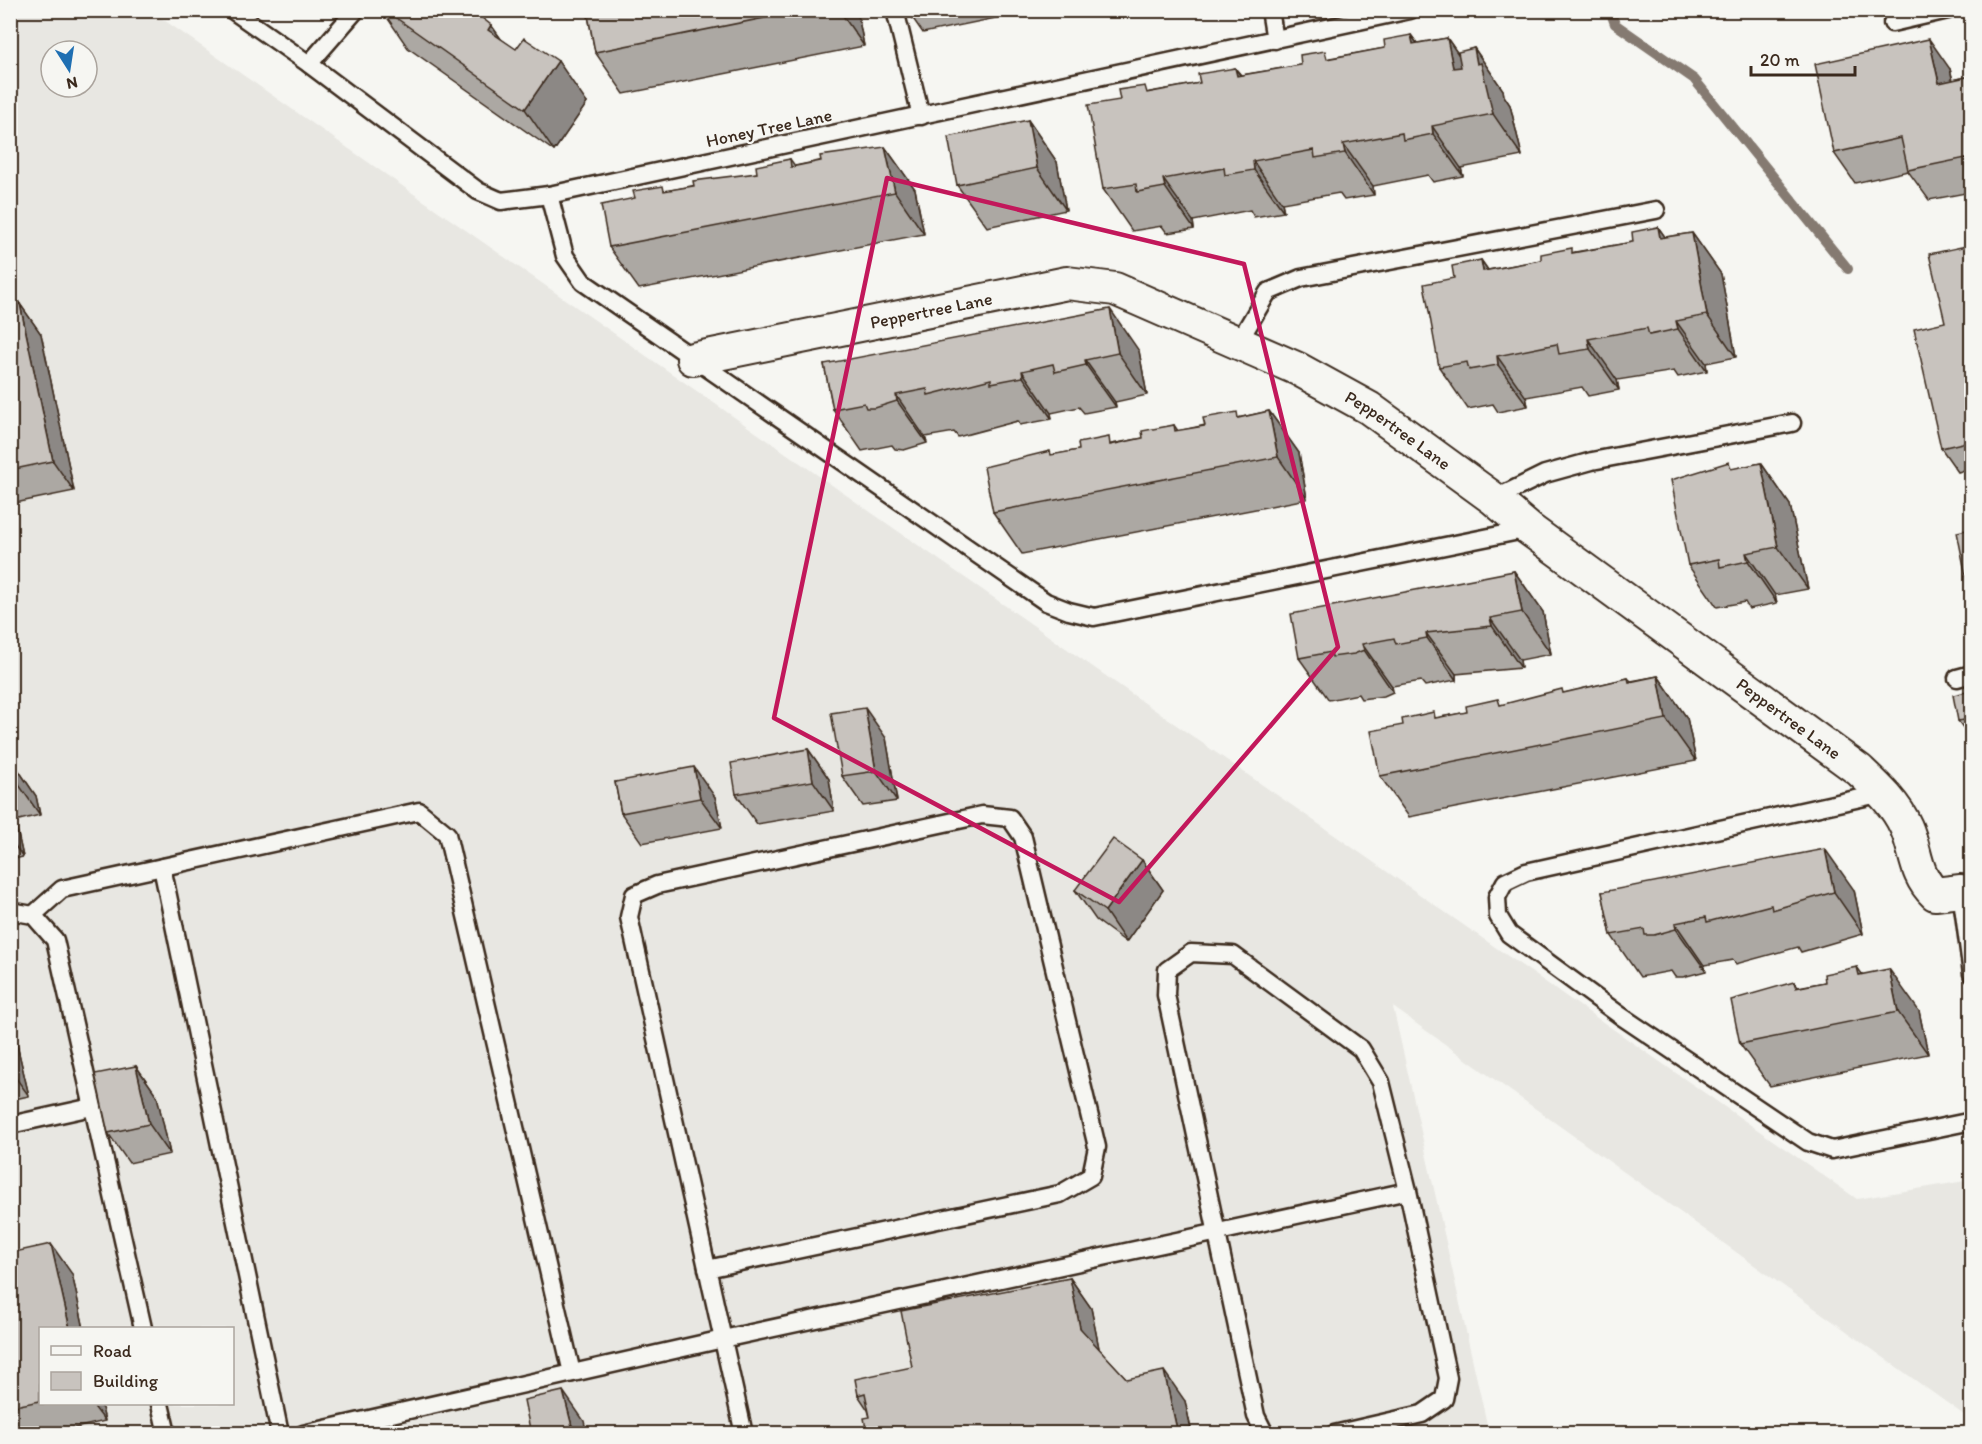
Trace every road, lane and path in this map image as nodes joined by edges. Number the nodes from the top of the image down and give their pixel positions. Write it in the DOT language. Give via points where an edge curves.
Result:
graph roads {
  1 [pos="232,10"];
  2 [pos="356,10"];
  3 [pos="895,10"];
  4 [pos="1270,10"];
  5 [pos="1410,10"];
  6 [pos="1948,10"];
  7 [pos="1892,23"];
  8 [pos="1275,40"];
  9 [pos="309,64"];
  10 [pos="921,116"];
  11 [pos="549,195"];
  12 [pos="1656,210"];
  13 [pos="1238,343"];
  14 [pos="693,359"];
  15 [pos="1792,423"];
  16 [pos="1494,499"];
  17 [pos="1529,529"];
  18 [pos="1883,793"];
  19 [pos="162,867"];
  20 [pos="1968,890"];
  21 [pos="10,911"];
  22 [pos="33,915"];
  23 [pos="1971,974"];
  24 [pos="92,1107"];
  25 [pos="1971,1121"];
  26 [pos="10,1125"];
  27 [pos="1408,1191"];
  28 [pos="1216,1231"];
  29 [pos="707,1269"];
  30 [pos="143,1327"];
  31 [pos="723,1339"];
  32 [pos="572,1373"];
  33 [pos="160,1405"];
  34 [pos="167,1434"];
  35 [pos="280,1434"];
  36 [pos="303,1434"];
  37 [pos="744,1434"];
  38 [pos="1265,1434"];
  39 [pos="1334,1434"];
  1 -- 9 [label="lane, Honey Tree Lane"];
  2 -- 9 [label="lane"];
  3 -- 10 [label="lane"];
  4 -- 8 [label="lane"];
  5 -- 8 [label="lane, Honey Tree Lane"];
  6 -- 7 [label="lane"];
  8 -- 10 [label="lane, Honey Tree Lane"];
  9 -- 11 [label="lane, Honey Tree Lane" via="478,191 501,201"];
  10 -- 11 [label="lane, Honey Tree Lane"];
  11 -- 14 [label="lane" via="565,256 583,282"];
  12 -- 13 [label="lane" via="1301,278 1268,292"];
  13 -- 14 [label="street, Peppertree Lane" via="1115,289 1067,283"];
  13 -- 16 [label="street, Peppertree Lane" via="1298,369 1369,408"];
  14 -- 17 [label="lane" via="1046,602 1095,617"];
  15 -- 16 [label="lane" via="1592,461 1545,474"];
  16 -- 17 [label="street, Peppertree Lane"];
  17 -- 18 [label="street, Peppertree Lane" via="1859,770"];
  18 -- 20 [label="street, Peppertree Lane" via="1906,826 1924,883 1935,894"];
  18 -- 25 [label="lane" via="1526,872 1505,882 1497,897 1498,916 1509,934 1612,1010 1808,1142 1832,1150"];
  19 -- 22 [label="lane" via="62,889"];
  19 -- 32 [label="lane" via="420,811 447,834"];
  19 -- 35 [label="lane"];
  20 -- 23 [label="lane"];
  21 -- 22 [label="lane"];
  22 -- 24 [label="lane" via="55,940"];
  24 -- 26 [label="lane"];
  24 -- 30 [label="lane"];
  27 -- 28 [label="lane"];
  27 -- 28 [label="lane" via="1381,1082 1361,1049 1233,955 1191,953 1167,970 1166,995"];
  27 -- 39 [label="lane" via="1448,1378 1444,1399 1422,1414"];
  28 -- 31 [label="lane"];
  28 -- 38 [label="lane" via="1256,1416"];
  29 -- 29 [label="lane" via="629,917 634,896 657,885 982,815 1010,818 1023,837 1097,1147 1091,1176 1060,1194"];
  29 -- 31 [label="lane"];
  31 -- 32 [label="lane"];
  31 -- 37 [label="lane"];
  32 -- 36 [label="lane"];
  33 -- 34 [label="lane"];
}
